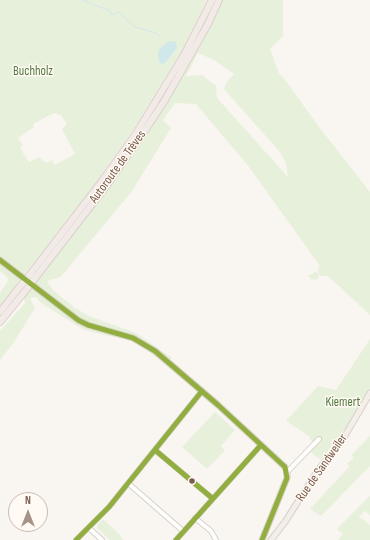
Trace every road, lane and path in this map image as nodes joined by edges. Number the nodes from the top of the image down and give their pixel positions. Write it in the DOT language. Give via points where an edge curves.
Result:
graph roads {
  1 [pos="212,0"];
  2 [pos="219,0"];
  3 [pos="205,22"];
  4 [pos="162,98"];
  5 [pos="0,260"];
  6 [pos="20,292"];
  7 [pos="0,312"];
  8 [pos="0,322"];
  9 [pos="202,391"];
  10 [pos="370,393"];
  11 [pos="319,439"];
  12 [pos="261,445"];
  13 [pos="155,450"];
  14 [pos="287,472"];
  15 [pos="129,484"];
  16 [pos="212,498"];
  17 [pos="195,518"];
  18 [pos="89,528"];
  19 [pos="183,531"];
  20 [pos="76,540"];
  21 [pos="102,540"];
  22 [pos="176,540"];
  23 [pos="216,540"];
  24 [pos="262,540"];
  25 [pos="271,540"];
  1 -- 3 [label="highway, Autoroute de Trèves"];
  2 -- 3 [label="highway, Autoroute de Trèves"];
  3 -- 4 [label="highway, Autoroute de Trèves"];
  4 -- 6 [label="highway, Autoroute de Trèves, bridge" via="32,272"];
  4 -- 6 [label="highway, Autoroute de Trèves, bridge" via="107,186 39,273"];
  5 -- 9 [label="main road" via="78,320 145,344"];
  6 -- 7 [label="highway, Autoroute de Trèves"];
  6 -- 8 [label="highway, Autoroute de Trèves"];
  9 -- 12 [label="main road"];
  9 -- 13 [label="street"];
  10 -- 25 [label="main road, Rue de Sandweiler" via="344,439 316,473"];
  11 -- 14 [label="street"];
  12 -- 14 [label="main road" via="285,466"];
  12 -- 16 [label="street"];
  13 -- 15 [label="street"];
  13 -- 16 [label="street"];
  14 -- 24 [label="main road"];
  15 -- 18 [label="street"];
  15 -- 19 [label="street"];
  16 -- 17 [label="street"];
  17 -- 19 [label="street"];
  17 -- 23 [label="street" via="211,531"];
  18 -- 20 [label="street"];
  18 -- 21 [label="street"];
  19 -- 22 [label="street"];
}
